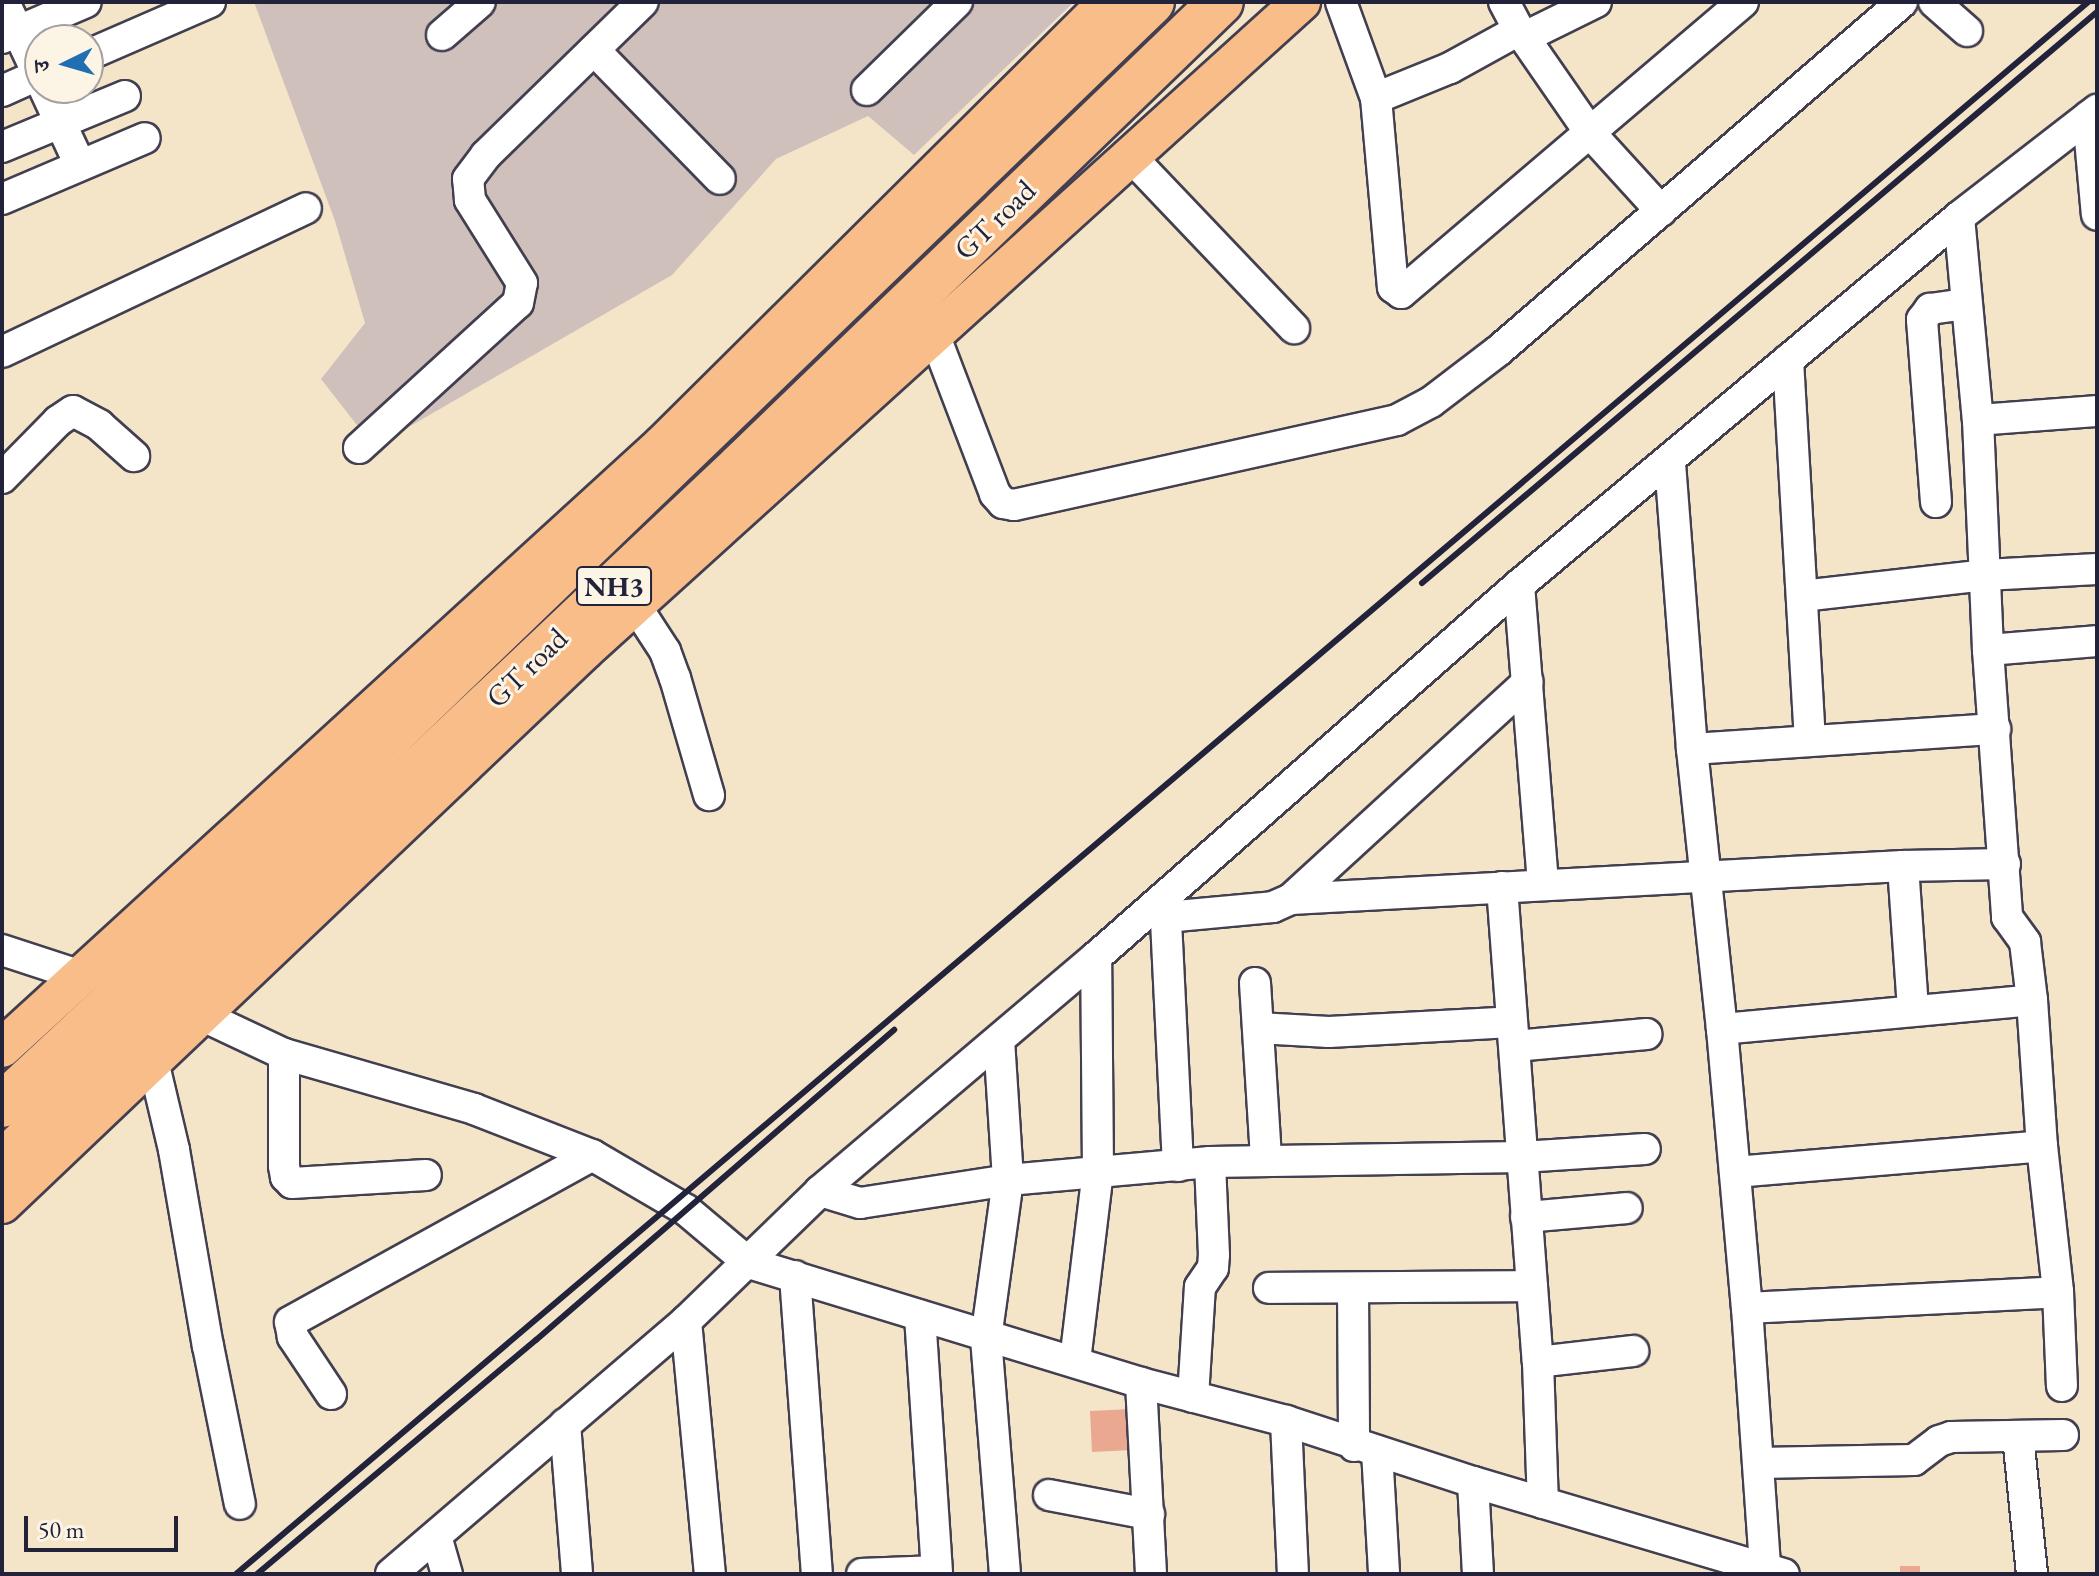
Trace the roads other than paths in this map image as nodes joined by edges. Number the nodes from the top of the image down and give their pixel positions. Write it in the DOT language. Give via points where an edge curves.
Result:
graph roads {
  1 [pos="4,2"];
  2 [pos="86,2"];
  3 [pos="210,2"];
  4 [pos="480,2"];
  5 [pos="643,2"];
  6 [pos="957,2"];
  7 [pos="1108,2"];
  8 [pos="1152,2"];
  9 [pos="1221,2"];
  10 [pos="1301,2"];
  11 [pos="1341,2"];
  12 [pos="1504,2"];
  13 [pos="1596,2"];
  14 [pos="1743,2"];
  15 [pos="1902,2"];
  16 [pos="1934,2"];
  17 [pos="1967,31"];
  18 [pos="10,34"];
  19 [pos="1522,34"];
  20 [pos="442,35"];
  21 [pos="104,48"];
  22 [pos="594,50"];
  23 [pos="24,54"];
  24 [pos="24,84"];
  25 [pos="867,90"];
  26 [pos="2,91"];
  27 [pos="125,96"];
  28 [pos="1376,98"];
  29 [pos="51,104"];
  30 [pos="2093,113"];
  31 [pos="59,122"];
  32 [pos="1591,134"];
  33 [pos="145,138"];
  34 [pos="2,147"];
  35 [pos="1130,156"];
  36 [pos="80,165"];
  37 [pos="720,179"];
  38 [pos="2,199"];
  39 [pos="306,208"];
  40 [pos="1661,211"];
  41 [pos="2097,215"];
  42 [pos="1959,217"];
  43 [pos="1967,304"];
  44 [pos="1294,328"];
  45 [pos="934,334"];
  46 [pos="2,352"];
  47 [pos="1788,360"];
  48 [pos="2097,411"];
  49 [pos="1978,420"];
  50 [pos="359,448"];
  51 [pos="134,456"];
  52 [pos="1670,463"];
  53 [pos="2,478"];
  54 [pos="1936,502"];
  55 [pos="2097,569"];
  56 [pos="1985,575"];
  57 [pos="1519,585"];
  58 [pos="1802,596"];
  59 [pos="635,605"];
  60 [pos="2097,641"];
  61 [pos="1988,650"];
  62 [pos="1528,682"];
  63 [pos="1995,729"];
  64 [pos="1810,740"];
  65 [pos="1692,749"];
  66 [pos="709,795"];
  67 [pos="2005,864"];
  68 [pos="1903,866"];
  69 [pos="1707,879"];
  70 [pos="1543,885"];
  71 [pos="1502,887"];
  72 [pos="1291,899"];
  73 [pos="2,950"];
  74 [pos="1096,957"];
  75 [pos="81,976"];
  76 [pos="1255,983"];
  77 [pos="2032,1000"];
  78 [pos="1913,1009"];
  79 [pos="201,1015"];
  80 [pos="1258,1028"];
  81 [pos="1722,1029"];
  82 [pos="1514,1034"];
  83 [pos="1646,1034"];
  84 [pos="999,1040"];
  85 [pos="2,1048"];
  86 [pos="284,1054"];
  87 [pos="153,1061"];
  88 [pos="2,1105"];
  89 [pos="2042,1146"];
  90 [pos="1645,1149"];
  91 [pos="592,1155"];
  92 [pos="1522,1157"];
  93 [pos="1266,1159"];
  94 [pos="1210,1162"];
  95 [pos="2,1163"];
  96 [pos="1178,1166"];
  97 [pos="1098,1171"];
  98 [pos="1735,1172"];
  99 [pos="426,1175"];
  100 [pos="1008,1180"];
  101 [pos="820,1191"];
  102 [pos="2,1204"];
  103 [pos="1627,1208"];
  104 [pos="1526,1217"];
  105 [pos="749,1263"];
  106 [pos="795,1276"];
  107 [pos="1532,1286"];
  108 [pos="1269,1288"];
  109 [pos="1353,1289"];
  110 [pos="2058,1292"];
  111 [pos="1747,1308"];
  112 [pos="920,1316"];
  113 [pos="686,1321"];
  114 [pos="986,1338"];
  115 [pos="1633,1351"];
  116 [pos="1075,1361"];
  117 [pos="1538,1362"];
  118 [pos="1141,1383"];
  119 [pos="2062,1386"];
  120 [pos="331,1394"];
  121 [pos="1193,1397"];
  122 [pos="1286,1421"];
  123 [pos="565,1424"];
  124 [pos="2063,1435"];
  125 [pos="2018,1436"];
  126 [pos="1366,1448"];
  127 [pos="1758,1463"];
  128 [pos="1473,1482"];
  129 [pos="1049,1495"];
  130 [pos="1543,1503"];
  131 [pos="240,1504"];
  132 [pos="1149,1514"];
  133 [pos="436,1536"];
  134 [pos="936,1572"];
  135 [pos="1767,1572"];
  136 [pos="391,1574"];
  137 [pos="447,1574"];
  138 [pos="577,1574"];
  139 [pos="710,1574"];
  140 [pos="817,1574"];
  141 [pos="862,1574"];
  142 [pos="1005,1574"];
  143 [pos="1151,1574"];
  144 [pos="1293,1574"];
  145 [pos="1384,1574"];
  146 [pos="1478,1574"];
  147 [pos="2032,1574"];
  1 -- 18 [label="street"];
  2 -- 18 [label="street"];
  3 -- 21 [label="street"];
  4 -- 20 [label="street"];
  5 -- 22 [label="street"];
  6 -- 25 [label="street"];
  7 -- 75 [label="main road" via="662,445"];
  8 -- 88 [label="highway, GT road / NH3"];
  9 -- 95 [label="highway, GT road / NH3" via="740,466"];
  10 -- 35 [label="main road"];
  11 -- 28 [label="street"];
  12 -- 19 [label="street"];
  13 -- 19 [label="street"];
  14 -- 32 [label="street"];
  15 -- 40 [label="street"];
  16 -- 17 [label="street"];
  18 -- 23 [label="street"];
  19 -- 28 [label="street"];
  19 -- 32 [label="street"];
  22 -- 37 [label="street"];
  22 -- 50 [label="street" via="468,179 470,200 522,283 518,303"];
  24 -- 26 [label="street"];
  27 -- 31 [label="street"];
  28 -- 32 [label="street" via="1393,287 1398,293"];
  29 -- 31 [label="street"];
  30 -- 41 [label="street"];
  30 -- 42 [label="street"];
  31 -- 34 [label="street"];
  31 -- 36 [label="street"];
  32 -- 40 [label="street"];
  33 -- 36 [label="street"];
  35 -- 44 [label="street"];
  35 -- 45 [label="main road"];
  36 -- 38 [label="street"];
  39 -- 46 [label="street"];
  40 -- 45 [label="street" via="1498,351 1413,413 1030,503 1003,503 995,494"];
  42 -- 43 [label="street"];
  42 -- 47 [label="street"];
  43 -- 49 [label="street"];
  43 -- 54 [label="street" via="1930,309 1922,320"];
  45 -- 59 [label="main road"];
  47 -- 52 [label="street"];
  47 -- 58 [label="street"];
  48 -- 49 [label="street"];
  49 -- 56 [label="street"];
  51 -- 53 [label="street" via="99,425 73,411"];
  52 -- 57 [label="street"];
  52 -- 65 [label="street"];
  55 -- 56 [label="street"];
  56 -- 58 [label="street"];
  56 -- 61 [label="street"];
  57 -- 62 [label="street"];
  57 -- 74 [label="street"];
  58 -- 64 [label="street"];
  59 -- 66 [label="street" via="665,651"];
  59 -- 79 [label="main road"];
  60 -- 61 [label="street"];
  61 -- 63 [label="street"];
  62 -- 70 [label="street"];
  62 -- 72 [label="street"];
  63 -- 64 [label="street"];
  63 -- 67 [label="street"];
  64 -- 65 [label="street"];
  65 -- 69 [label="street"];
  67 -- 68 [label="street"];
  67 -- 77 [label="street" via="2007,917 2025,942"];
  68 -- 69 [label="street"];
  68 -- 78 [label="street"];
  69 -- 70 [label="street"];
  69 -- 81 [label="street"];
  70 -- 71 [label="street"];
  71 -- 72 [label="street"];
  71 -- 82 [label="street"];
  72 -- 96 [label="street" via="1273,907 1166,917"];
  73 -- 75 [label="street"];
  74 -- 84 [label="street"];
  74 -- 97 [label="street"];
  75 -- 85 [label="main road"];
  76 -- 80 [label="street"];
  77 -- 78 [label="street"];
  77 -- 89 [label="street"];
  78 -- 81 [label="street"];
  79 -- 86 [label="street"];
  79 -- 87 [label="main road"];
  80 -- 82 [label="street"];
  80 -- 93 [label="street"];
  81 -- 98 [label="street"];
  82 -- 83 [label="street"];
  82 -- 92 [label="street"];
  84 -- 100 [label="street"];
  84 -- 101 [label="street"];
  86 -- 91 [label="street" via="474,1109"];
  86 -- 99 [label="street" via="284,1166 292,1183"];
  87 -- 102 [label="main road"];
  87 -- 131 [label="street"];
  89 -- 98 [label="street"];
  89 -- 110 [label="street"];
  90 -- 92 [label="street"];
  91 -- 105 [label="street" via="686,1210"];
  91 -- 120 [label="street" via="290,1322 293,1337"];
  92 -- 93 [label="street"];
  92 -- 104 [label="street"];
  93 -- 94 [label="street"];
  94 -- 96 [label="street"];
  94 -- 121 [label="street" via="1214,1255 1213,1268 1200,1287"];
  96 -- 97 [label="street"];
  97 -- 100 [label="street"];
  97 -- 116 [label="street"];
  98 -- 111 [label="street"];
  100 -- 101 [label="street" via="860,1203"];
  100 -- 114 [label="street"];
  101 -- 105 [label="street"];
  103 -- 104 [label="street"];
  104 -- 107 [label="street"];
  105 -- 106 [label="street"];
  105 -- 113 [label="street"];
  106 -- 112 [label="street"];
  106 -- 140 [label="street"];
  107 -- 109 [label="street"];
  107 -- 117 [label="street"];
  108 -- 109 [label="street"];
  109 -- 126 [label="street"];
  110 -- 111 [label="street"];
  110 -- 119 [label="street"];
  111 -- 127 [label="street"];
  112 -- 114 [label="street"];
  112 -- 134 [label="street"];
  113 -- 123 [label="street"];
  113 -- 139 [label="street"];
  114 -- 116 [label="street"];
  114 -- 142 [label="street"];
  115 -- 117 [label="street"];
  116 -- 118 [label="street"];
  117 -- 130 [label="street"];
  118 -- 121 [label="street"];
  118 -- 132 [label="street"];
  121 -- 122 [label="street"];
  122 -- 126 [label="street"];
  122 -- 144 [label="street"];
  123 -- 133 [label="street"];
  123 -- 138 [label="street"];
  124 -- 125 [label="street"];
  125 -- 127 [label="street" via="1951,1437 1914,1460"];
  125 -- 147 [label="street"];
  126 -- 128 [label="street"];
  126 -- 145 [label="street"];
  127 -- 135 [label="street"];
  128 -- 130 [label="street"];
  128 -- 146 [label="street"];
  129 -- 132 [label="street"];
  130 -- 135 [label="street"];
  132 -- 143 [label="street"];
  133 -- 136 [label="street"];
  133 -- 137 [label="street"];
  134 -- 141 [label="street"];
}
